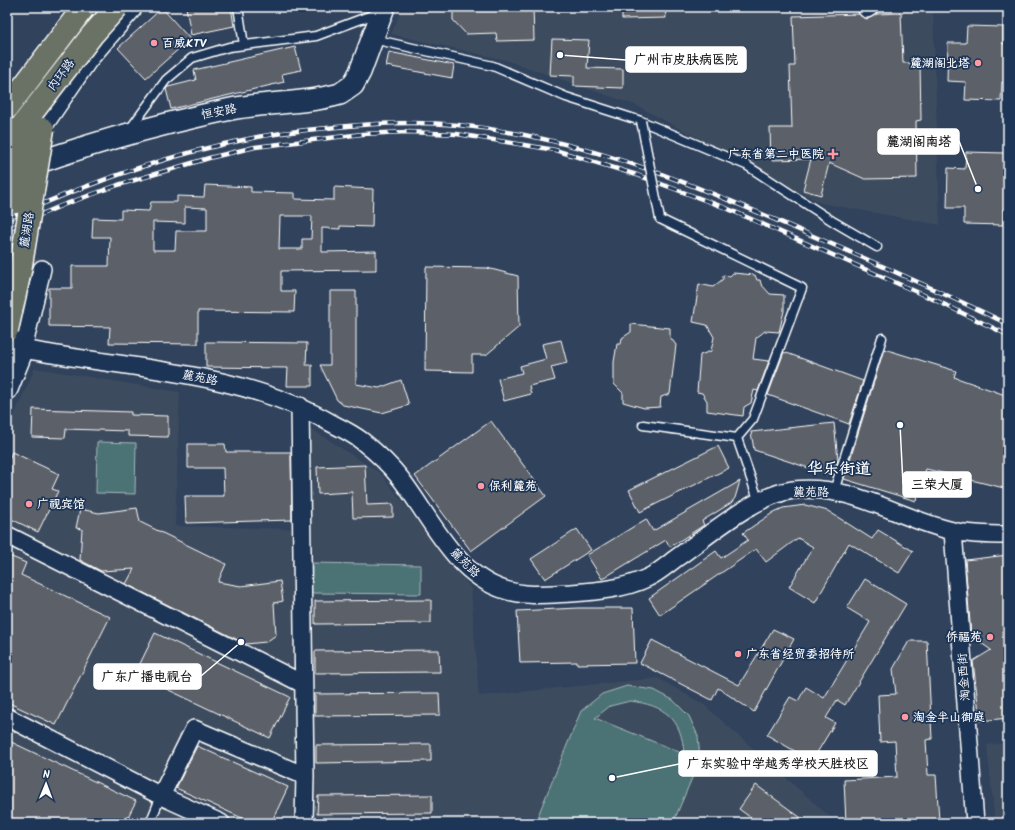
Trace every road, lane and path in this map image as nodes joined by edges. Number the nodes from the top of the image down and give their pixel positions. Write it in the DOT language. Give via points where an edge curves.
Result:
graph roads {
  1 [pos="84,7"];
  2 [pos="117,7"];
  3 [pos="131,7"];
  4 [pos="238,7"];
  5 [pos="383,9"];
  6 [pos="373,39"];
  7 [pos="244,45"];
  8 [pos="7,108"];
  9 [pos="641,121"];
  10 [pos="38,126"];
  11 [pos="126,134"];
  12 [pos="7,145"];
  13 [pos="7,149"];
  14 [pos="29,166"];
  15 [pos="7,174"];
  16 [pos="877,247"];
  17 [pos="7,259"];
  18 [pos="42,269"];
  19 [pos="7,330"];
  20 [pos="882,338"];
  21 [pos="15,343"];
  22 [pos="7,389"];
  23 [pos="300,406"];
  24 [pos="642,425"];
  25 [pos="737,438"];
  26 [pos="834,491"];
  27 [pos="759,502"];
  28 [pos="953,531"];
  29 [pos="7,534"];
  30 [pos="1008,535"];
  31 [pos="303,684"];
  32 [pos="7,717"];
  33 [pos="305,776"];
  34 [pos="161,796"];
  35 [pos="304,822"];
  36 [pos="150,823"];
  37 [pos="221,823"];
  38 [pos="975,823"];
  1 -- 8 [label="main road, 内环路, bridge"];
  2 -- 12 [label="main road, 内环路, bridge" via="92,35"];
  3 -- 10 [label="main road" via="87,58"];
  4 -- 7 [label="lane"];
  5 -- 6 [label="street, 恒安路"];
  5 -- 7 [label="lane" via="316,36"];
  6 -- 9 [label="lane" via="493,66 566,97"];
  6 -- 11 [label="street, 恒安路" via="353,85 340,94 234,109"];
  7 -- 11 [label="lane" via="229,46 192,58 166,80"];
  9 -- 16 [label="lane" via="746,165"];
  9 -- 25 [label="lane, bridge" via="660,220 802,288 753,419"];
  10 -- 17 [label="main road, 麓湖路, bridge"];
  10 -- 19 [label="main road, 麓湖路, bridge" via="21,266"];
  11 -- 14 [label="street, 恒安路"];
  13 -- 14 [label="street" via="13,157"];
  14 -- 15 [label="street, 恒安路"];
  18 -- 21 [label="street"];
  20 -- 26 [label="lane"];
  21 -- 22 [label="street"];
  21 -- 23 [label="street, 麓苑路" via="64,357 244,387"];
  23 -- 27 [label="street, 麓苑路" via="360,439 381,456 400,478 447,545 475,576 506,590 537,595 583,592 628,585 649,578"];
  23 -- 31 [label="street"];
  24 -- 25 [label="lane"];
  25 -- 27 [label="lane"];
  26 -- 27 [label="street, 麓苑路" via="794,490 767,496"];
  26 -- 28 [label="street, 麓苑路"];
  28 -- 30 [label="street, 麓苑路"];
  28 -- 38 [label="street, 淘金西街"];
  29 -- 31 [label="street"];
  31 -- 33 [label="street"];
  32 -- 34 [label="street"];
  33 -- 34 [label="street" via="194,729"];
  33 -- 35 [label="street"];
  34 -- 36 [label="lane"];
  34 -- 37 [label="street"];
}
